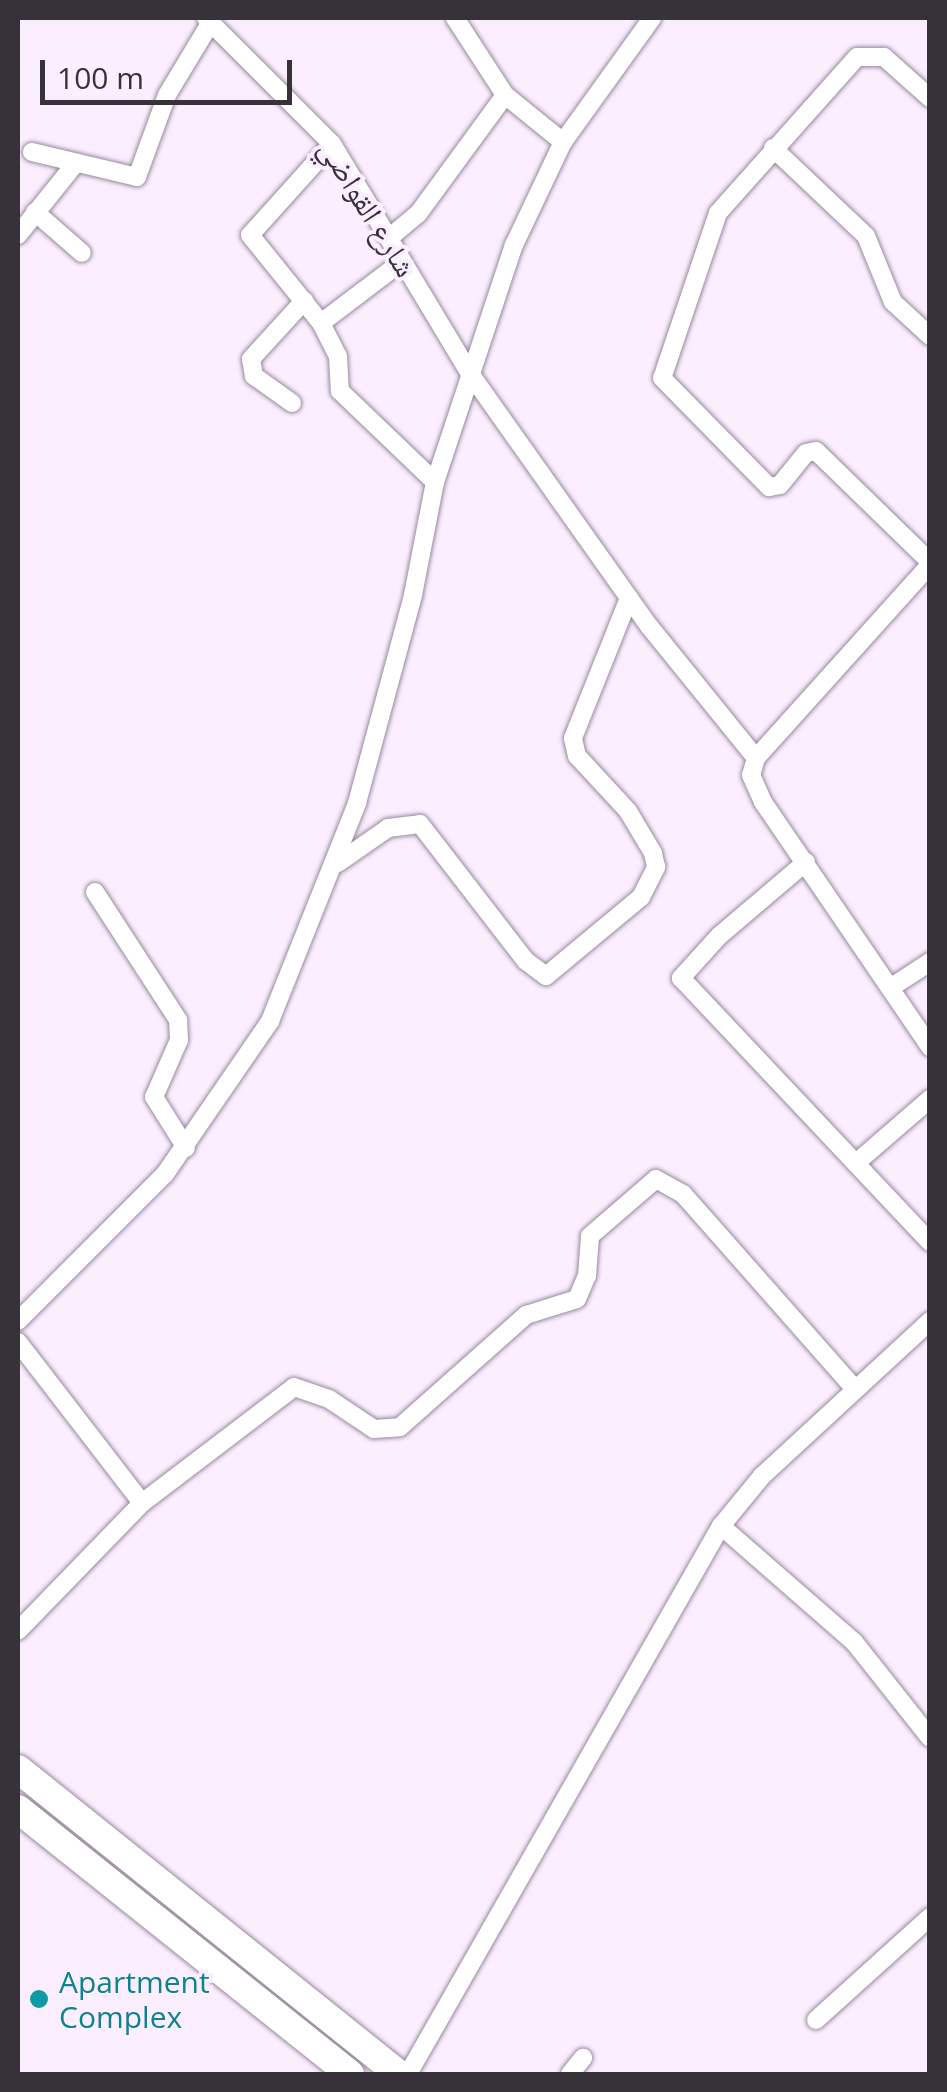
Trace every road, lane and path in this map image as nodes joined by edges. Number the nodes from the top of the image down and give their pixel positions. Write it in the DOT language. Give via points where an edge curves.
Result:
graph roads {
  1 [pos="455,18"];
  2 [pos="652,18"];
  3 [pos="208,20"];
  4 [pos="505,94"];
  5 [pos="930,98"];
  6 [pos="563,142"];
  7 [pos="332,144"];
  8 [pos="773,148"];
  9 [pos="32,152"];
  10 [pos="74,164"];
  11 [pos="35,212"];
  12 [pos="18,234"];
  13 [pos="389,238"];
  14 [pos="82,253"];
  15 [pos="400,262"];
  16 [pos="304,301"];
  17 [pos="321,324"];
  18 [pos="930,336"];
  19 [pos="470,372"];
  20 [pos="292,403"];
  21 [pos="436,482"];
  22 [pos="930,563"];
  23 [pos="629,598"];
  24 [pos="756,758"];
  25 [pos="806,862"];
  26 [pos="338,863"];
  27 [pos="95,892"];
  28 [pos="930,962"];
  29 [pos="890,988"];
  30 [pos="930,1047"];
  31 [pos="930,1099"];
  32 [pos="186,1148"];
  33 [pos="856,1163"];
  34 [pos="930,1242"];
  35 [pos="930,1320"];
  36 [pos="18,1322"];
  37 [pos="18,1342"];
  38 [pos="855,1390"];
  39 [pos="142,1503"];
  40 [pos="721,1526"];
  41 [pos="18,1632"];
  42 [pos="930,1738"];
  43 [pos="18,1770"];
  44 [pos="18,1809"];
  45 [pos="930,1917"];
  46 [pos="816,2020"];
  47 [pos="583,2058"];
  48 [pos="350,2074"];
  49 [pos="399,2074"];
  50 [pos="408,2074"];
  51 [pos="570,2074"];
  1 -- 4 [label="street"];
  2 -- 6 [label="street"];
  3 -- 7 [label="street, شارع القواضي"];
  3 -- 10 [label="street" via="167,95 139,175"];
  4 -- 6 [label="street"];
  4 -- 13 [label="street" via="418,214"];
  5 -- 8 [label="street" via="884,58 857,57"];
  6 -- 19 [label="street" via="514,245"];
  7 -- 13 [label="street, شارع القواضي"];
  7 -- 16 [label="street" via="250,235"];
  8 -- 18 [label="street" via="866,236 893,302"];
  8 -- 22 [label="street" via="712,224 662,378 769,487 780,485 816,451"];
  9 -- 10 [label="street"];
  10 -- 11 [label="street"];
  11 -- 12 [label="street"];
  11 -- 14 [label="street"];
  13 -- 15 [label="street, شارع القواضي"];
  15 -- 17 [label="street"];
  15 -- 19 [label="street, شارع القواضي"];
  16 -- 17 [label="street"];
  16 -- 20 [label="street" via="251,359 254,376"];
  17 -- 21 [label="street" via="338,356 340,390"];
  19 -- 21 [label="street"];
  19 -- 23 [label="street, شارع القواضي"];
  21 -- 26 [label="street" via="386,704"];
  22 -- 24 [label="street"];
  23 -- 24 [label="street, شارع القواضي"];
  23 -- 26 [label="street" via="573,738 577,756 628,811 653,852 656,867 641,897 546,976 526,962 420,824 388,828"];
  24 -- 25 [label="street" via="753,784"];
  25 -- 29 [label="street"];
  25 -- 33 [label="street" via="682,978"];
  26 -- 32 [label="street" via="270,1021"];
  27 -- 32 [label="street" via="178,1020 179,1040 154,1097"];
  28 -- 29 [label="street"];
  29 -- 30 [label="street"];
  31 -- 33 [label="street"];
  32 -- 36 [label="street" via="122,1225"];
  33 -- 34 [label="street"];
  35 -- 38 [label="street"];
  37 -- 39 [label="street"];
  38 -- 39 [label="street" via="684,1194 656,1178 590,1236 587,1276 576,1299 526,1315 400,1427 374,1429 329,1399 294,1387"];
  38 -- 40 [label="street" via="762,1476"];
  39 -- 41 [label="street"];
  40 -- 42 [label="street" via="854,1642"];
  40 -- 50 [label="street"];
  43 -- 49 [label="main road"];
  44 -- 48 [label="main road"];
  45 -- 46 [label="street"];
  47 -- 51 [label="street"];
}
